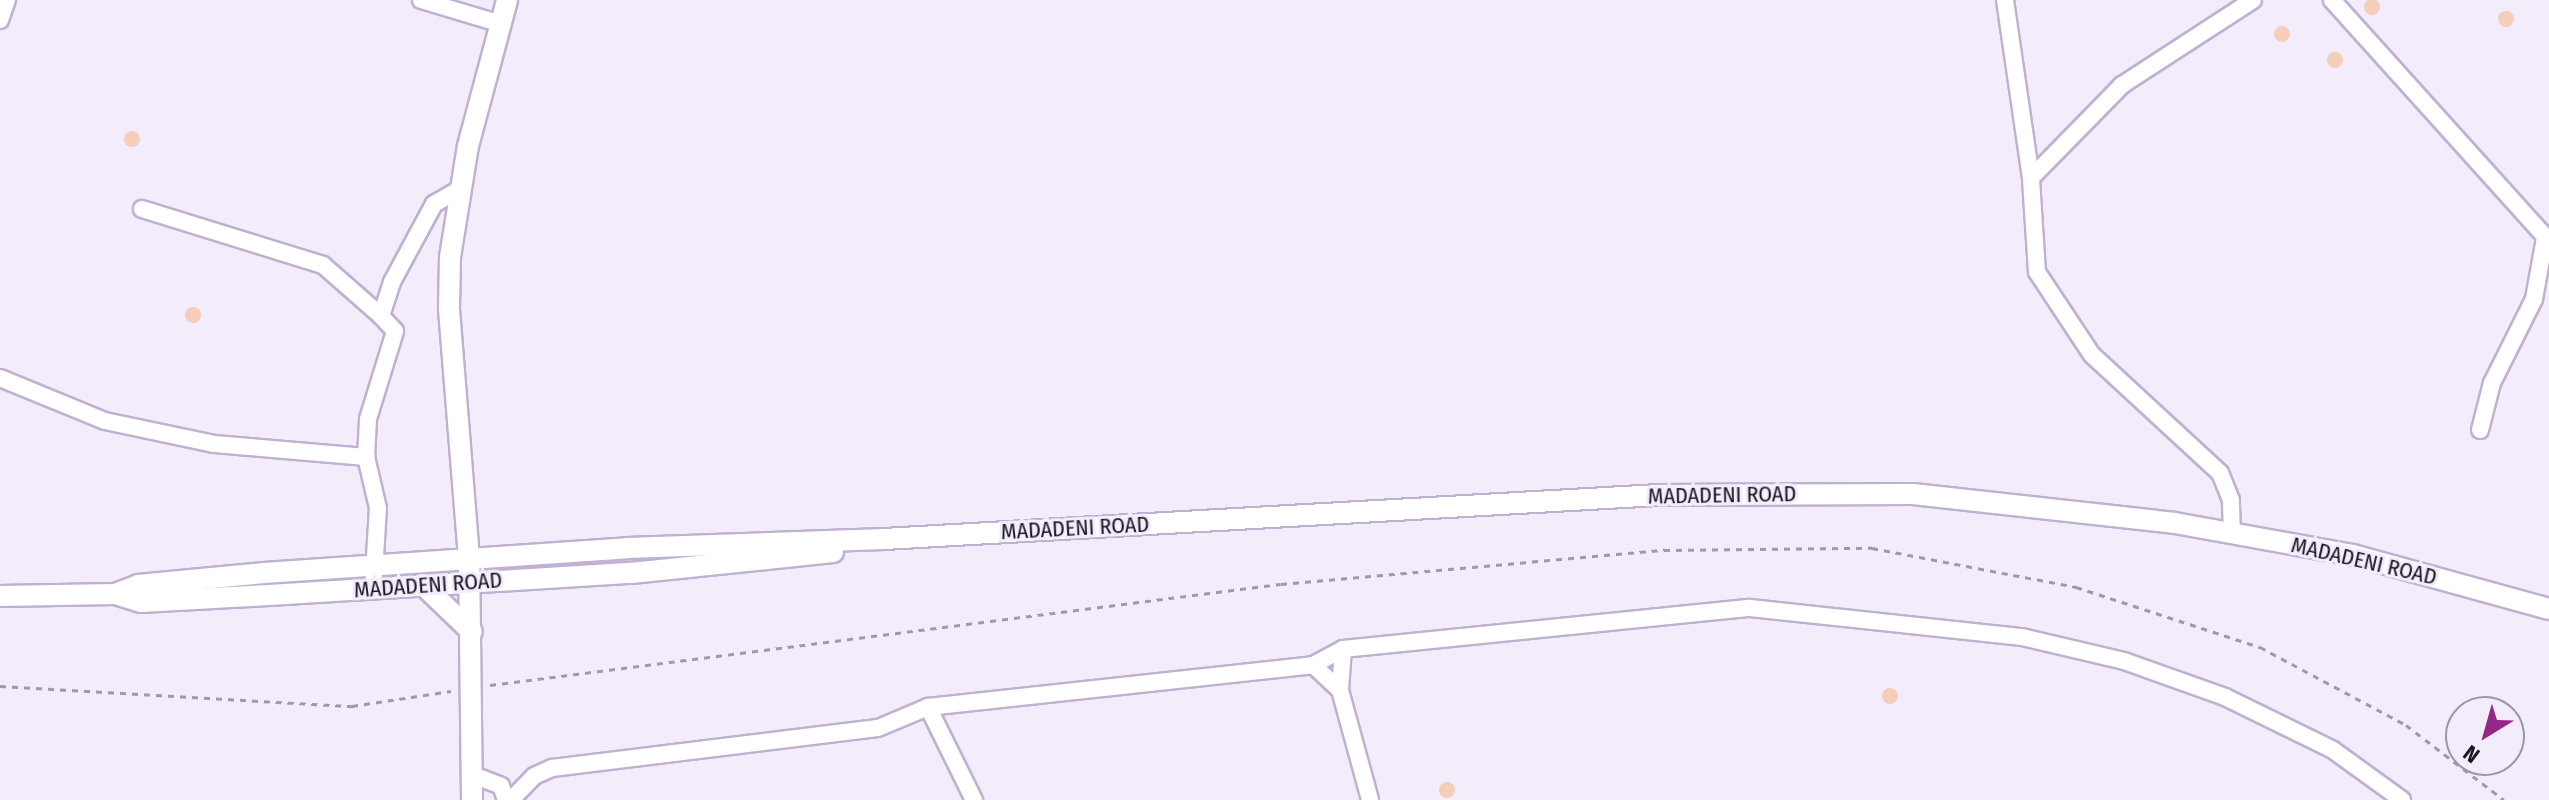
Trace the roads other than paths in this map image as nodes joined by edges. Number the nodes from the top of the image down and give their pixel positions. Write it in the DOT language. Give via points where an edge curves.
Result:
graph roads {
  1 [pos="7,0"];
  2 [pos="421,0"];
  3 [pos="507,0"];
  4 [pos="2005,0"];
  5 [pos="2332,0"];
  6 [pos="2242,3"];
  7 [pos="457,6"];
  8 [pos="0,20"];
  9 [pos="501,24"];
  10 [pos="2031,178"];
  11 [pos="462,188"];
  12 [pos="142,209"];
  13 [pos="2547,240"];
  14 [pos="381,316"];
  15 [pos="0,378"];
  16 [pos="2480,430"];
  17 [pos="366,457"];
  18 [pos="2232,534"];
  19 [pos="884,539"];
  20 [pos="469,558"];
  21 [pos="374,566"];
  22 [pos="470,583"];
  23 [pos="422,584"];
  24 [pos="373,589"];
  25 [pos="115,594"];
  26 [pos="0,596"];
  27 [pos="2549,609"];
  28 [pos="472,632"];
  29 [pos="1343,649"];
  30 [pos="1313,665"];
  31 [pos="1340,690"];
  32 [pos="928,707"];
  33 [pos="473,775"];
  34 [pos="472,800"];
  35 [pos="508,800"];
  36 [pos="974,800"];
  37 [pos="1370,800"];
  38 [pos="2402,800"];
  1 -- 8 [label="street"];
  2 -- 7 [label="street"];
  3 -- 9 [label="street"];
  4 -- 10 [label="street"];
  5 -- 13 [label="street"];
  6 -- 10 [label="street" via="2122,85"];
  7 -- 9 [label="street"];
  9 -- 11 [label="street"];
  10 -- 18 [label="street" via="2037,272 2092,355 2220,473 2231,500"];
  11 -- 14 [label="street" via="434,204 392,282"];
  11 -- 20 [label="street" via="450,257 449,308"];
  12 -- 14 [label="street" via="323,265"];
  13 -- 16 [label="street" via="2534,299 2492,383"];
  14 -- 17 [label="street" via="395,331 372,397"];
  15 -- 17 [label="street" via="105,421 214,444"];
  17 -- 21 [label="street" via="378,508"];
  18 -- 19 [label="street, MADADENI ROAD" via="1913,494 1690,494"];
  18 -- 27 [label="street, MADADENI ROAD" via="2353,555"];
  19 -- 20 [label="street, MADADENI ROAD"];
  19 -- 22 [label="street, MADADENI ROAD" via="834,552"];
  20 -- 21 [label="street, MADADENI ROAD"];
  20 -- 22 [label="street"];
  21 -- 24 [label="street"];
  21 -- 25 [label="street, MADADENI ROAD" via="138,585"];
  22 -- 23 [label="street, MADADENI ROAD"];
  22 -- 28 [label="street"];
  23 -- 24 [label="street, MADADENI ROAD"];
  23 -- 28 [label="street"];
  24 -- 25 [label="street, MADADENI ROAD" via="141,602"];
  25 -- 26 [label="street, MADADENI ROAD"];
  28 -- 33 [label="street"];
  29 -- 30 [label="street"];
  29 -- 31 [label="street"];
  29 -- 38 [label="street" via="1750,608 2022,637 2124,661 2225,697 2333,750"];
  30 -- 31 [label="street"];
  30 -- 32 [label="street"];
  31 -- 37 [label="street"];
  32 -- 35 [label="street" via="878,728 552,768 534,776"];
  32 -- 36 [label="street"];
  33 -- 34 [label="street"];
  33 -- 35 [label="street" via="501,786"];
}
